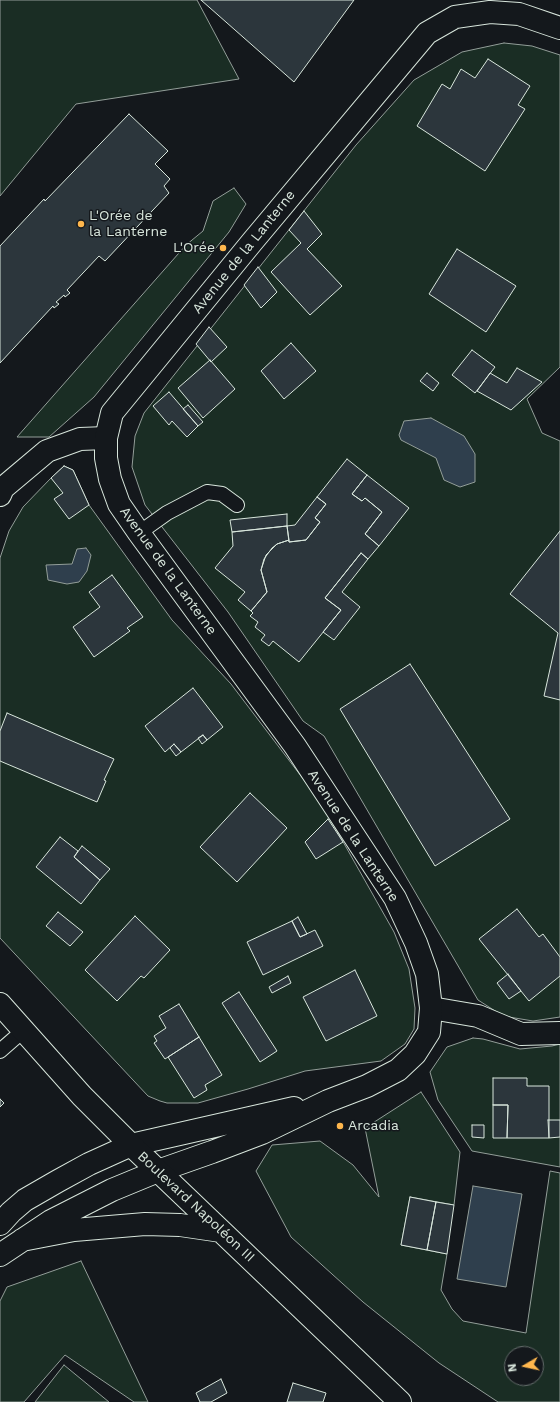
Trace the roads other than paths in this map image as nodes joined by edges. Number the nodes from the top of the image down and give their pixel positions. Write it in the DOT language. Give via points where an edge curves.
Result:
graph roads {
  1 [pos="458,8"];
  2 [pos="560,28"];
  3 [pos="106,438"];
  4 [pos="1,490"];
  5 [pos="237,505"];
  6 [pos="139,533"];
  7 [pos="0,1004"];
  8 [pos="431,1008"];
  9 [pos="24,1030"];
  10 [pos="560,1033"];
  11 [pos="0,1051"];
  12 [pos="328,1100"];
  13 [pos="131,1145"];
  14 [pos="158,1171"];
  15 [pos="0,1224"];
  16 [pos="221,1231"];
  17 [pos="22,1240"];
  18 [pos="0,1255"];
  19 [pos="400,1402"];
  1 -- 2 [label="street, Avenue de la Lanterne" via="519,14"];
  1 -- 3 [label="street, Avenue de la Lanterne" via="428,33 112,413"];
  3 -- 4 [label="street" via="80,439 47,451"];
  3 -- 6 [label="street, Avenue de la Lanterne" via="110,479 120,504"];
  5 -- 6 [label="lane" via="222,494 207,492 167,513"];
  6 -- 8 [label="street, Avenue de la Lanterne" via="295,746 395,898 427,974"];
  7 -- 9 [label="street, Boulevard Napoléon III"];
  8 -- 10 [label="street" via="478,1016 521,1034"];
  8 -- 12 [label="street, Avenue de la Lanterne" via="429,1032 415,1054 398,1070 367,1086"];
  9 -- 11 [label="lane"];
  9 -- 13 [label="street, Boulevard Napoléon III" via="82,1096"];
  12 -- 13 [label="street, Avenue de la Lanterne"];
  12 -- 14 [label="street, Avenue de la Lanterne" via="262,1133"];
  13 -- 14 [label="street, Boulevard Napoléon III"];
  13 -- 15 [label="street, Avenue de la Lanterne" via="89,1164 26,1200"];
  14 -- 16 [label="street, Boulevard Napoléon III"];
  14 -- 17 [label="street, Avenue de la Lanterne" via="51,1221"];
  16 -- 17 [label="street" via="180,1225 145,1224 74,1230"];
  16 -- 19 [label="street, Boulevard Napoléon III"];
  17 -- 18 [label="street, Avenue de la Lanterne"];
}
